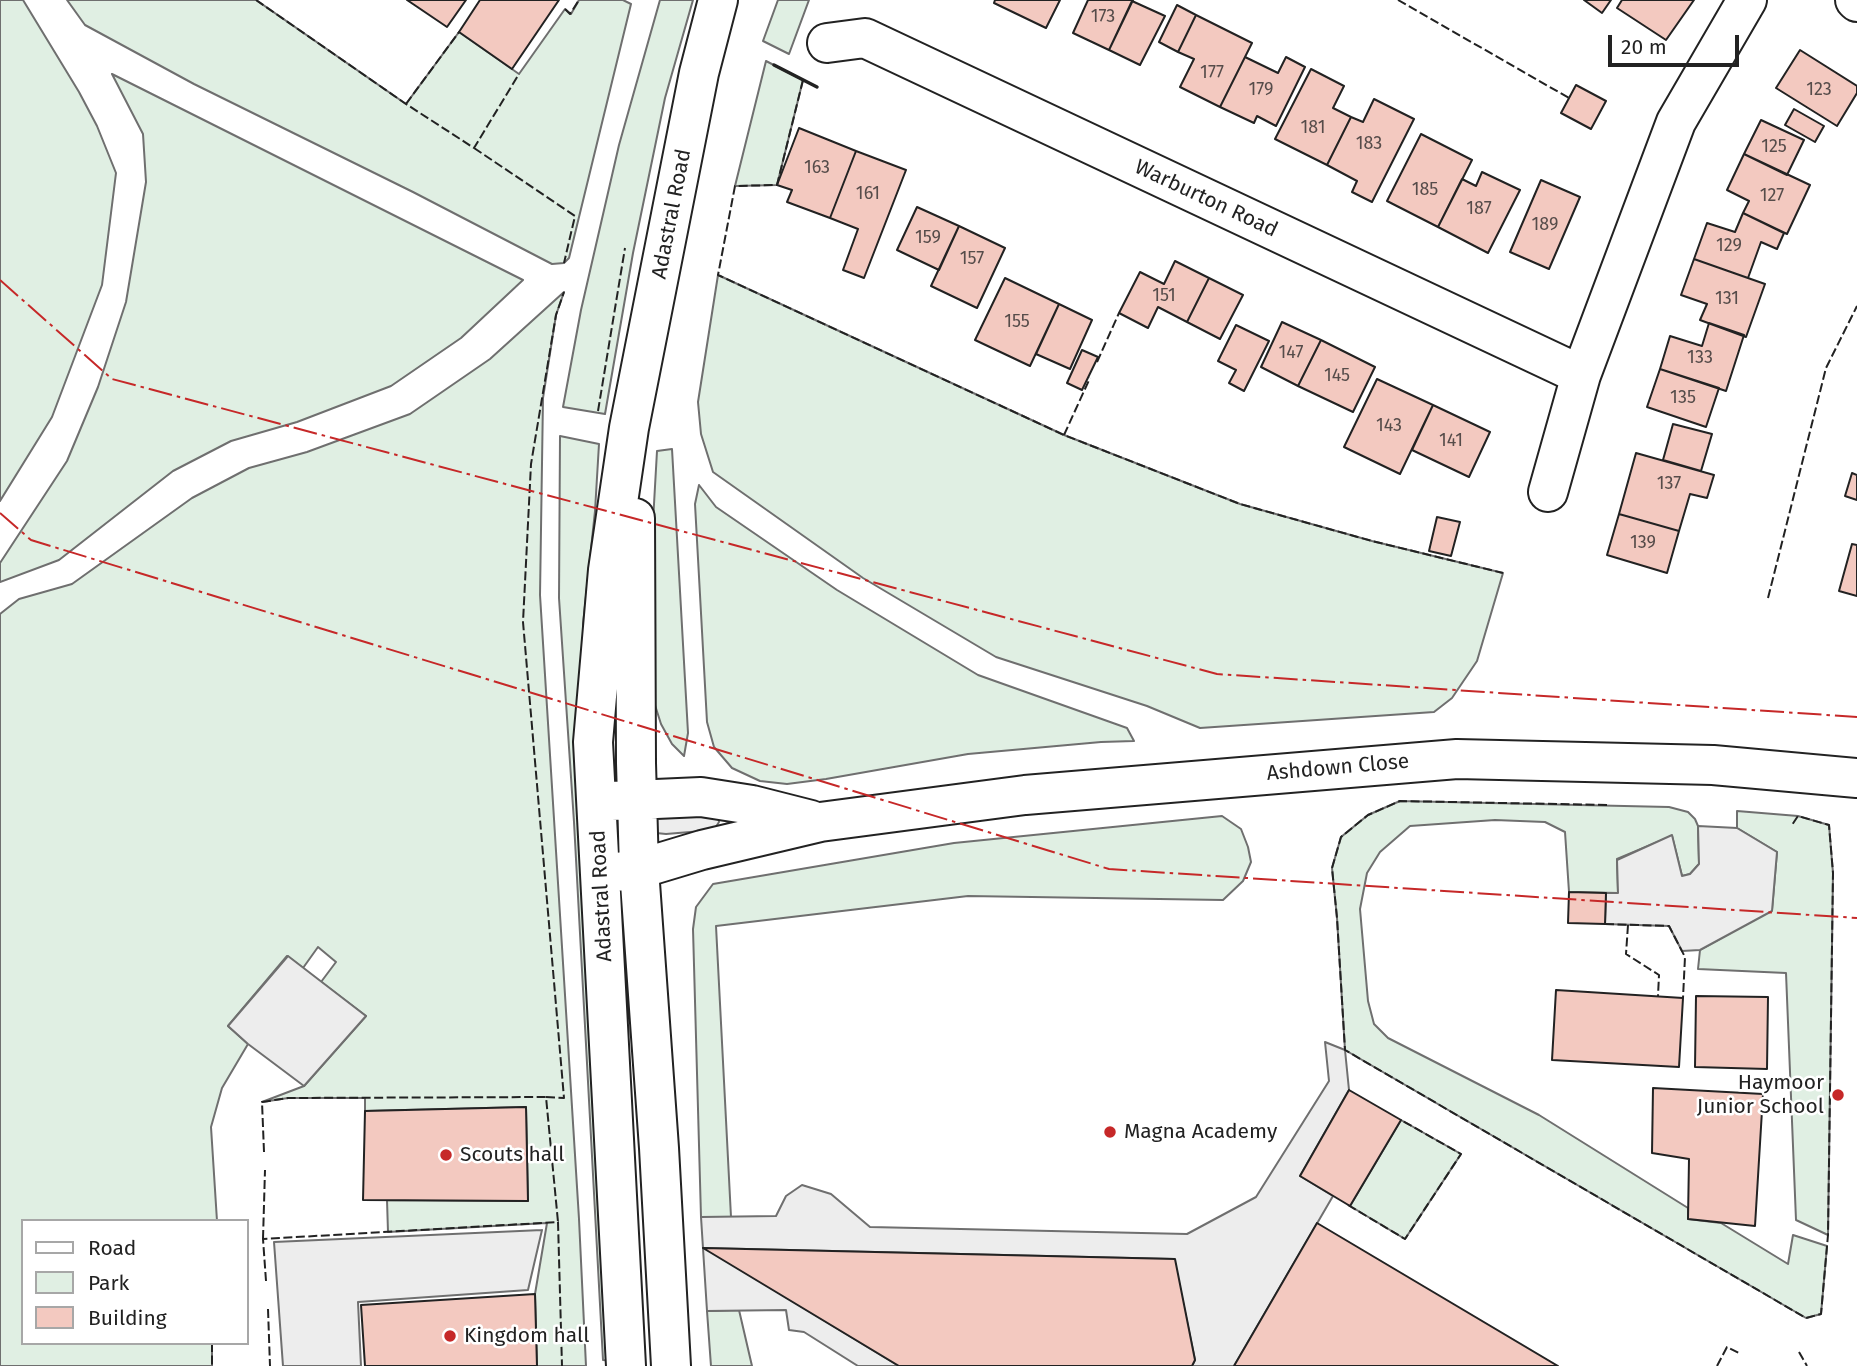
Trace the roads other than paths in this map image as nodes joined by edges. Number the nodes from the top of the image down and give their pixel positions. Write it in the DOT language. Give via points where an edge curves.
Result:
graph roads {
  1 [pos="718,0"];
  2 [pos="1747,0"];
  3 [pos="827,43"];
  4 [pos="1581,375"];
  5 [pos="629,428"];
  6 [pos="1548,492"];
  7 [pos="1857,778"];
  8 [pos="637,799"];
  9 [pos="597,802"];
  10 [pos="820,822"];
  11 [pos="639,869"];
  12 [pos="600,874"];
  13 [pos="659,1148"];
  14 [pos="626,1366"];
  15 [pos="649,1366"];
  16 [pos="671,1366"];
  1 -- 5 [label="street, Adastral Road" via="699,73"];
  2 -- 4 [label="street" via="1676,122"];
  3 -- 4 [label="street, Warburton Road" via="865,38"];
  4 -- 6 [label="street"];
  5 -- 8 [label="street, Adastral Road" via="635,512"];
  5 -- 9 [label="street, Adastral Road" via="607,583 593,742"];
  7 -- 10 [label="street, Ashdown Close" via="1713,765 1457,759 1025,795"];
  8 -- 9 [label="street"];
  8 -- 10 [label="street" via="701,797"];
  8 -- 11 [label="street, Adastral Road"];
  9 -- 12 [label="street, Adastral Road"];
  10 -- 11 [label="street, Ashdown Close"];
  11 -- 12 [label="street, Ashdown Close"];
  11 -- 13 [label="street, Adastral Road"];
  12 -- 14 [label="street, Adastral Road"];
  13 -- 15 [label="street" via="641,1215"];
  13 -- 16 [label="street, Adastral Road"];
}
